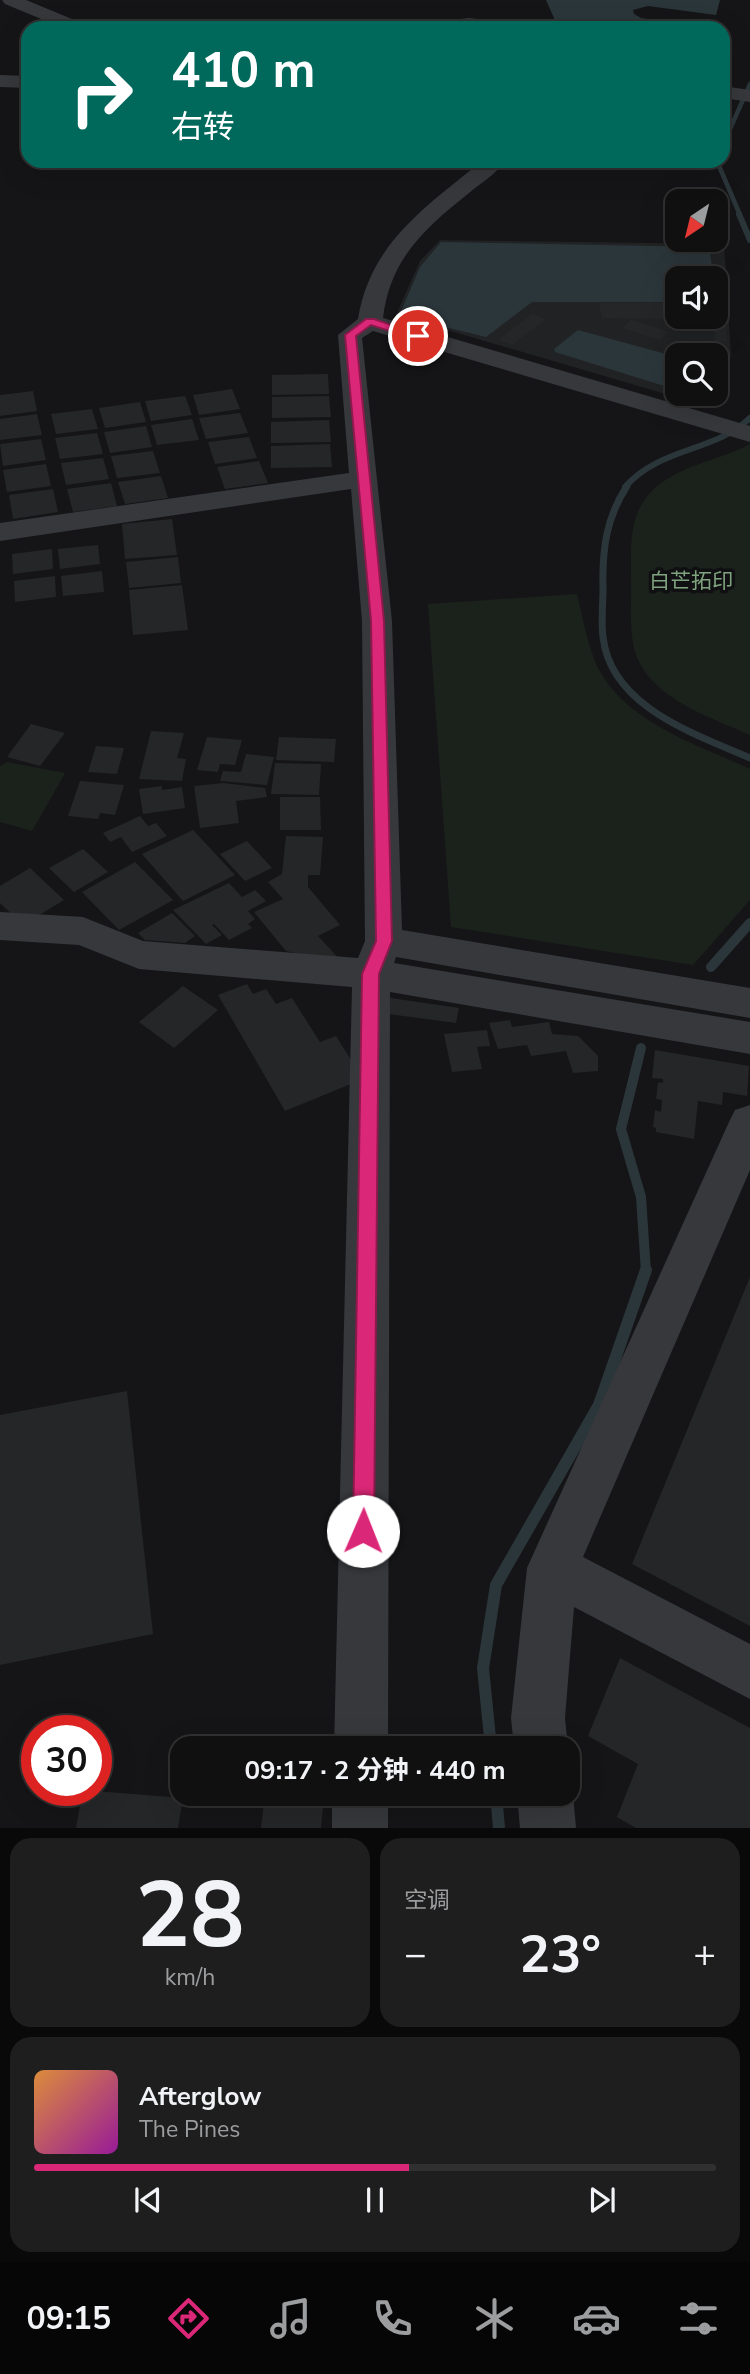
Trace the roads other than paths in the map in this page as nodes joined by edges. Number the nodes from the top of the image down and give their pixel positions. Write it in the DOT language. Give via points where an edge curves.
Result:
graph roads {
  1 [pos="11,0"];
  2 [pos="61,21"];
  3 [pos="0,81"];
  4 [pos="21,82"];
  5 [pos="487,168"];
  6 [pos="370,322"];
  7 [pos="750,434"];
  8 [pos="364,479"];
  9 [pos="0,532"];
  10 [pos="0,926"];
  11 [pos="377,958"];
  12 [pos="750,1003"];
  13 [pos="750,1038"];
  14 [pos="750,1122"];
  15 [pos="736,1191"];
  16 [pos="552,1568"];
  17 [pos="750,1672"];
  18 [pos="361,1736"];
  19 [pos="540,1736"];
  20 [pos="360,1806"];
  21 [pos="546,1806"];
  22 [pos="360,1828"];
  23 [pos="548,1828"];
  1 -- 2 [label="street"];
  3 -- 4 [label="street"];
  5 -- 6 [label="street" via="409,233 390,257 371,298"];
  6 -- 7 [label="street"];
  6 -- 8 [label="street" via="350,335"];
  8 -- 9 [label="street"];
  8 -- 11 [label="street" via="377,621"];
  10 -- 11 [label="street" via="83,931 139,955"];
  11 -- 12 [label="street"];
  11 -- 13 [label="street"];
  11 -- 18 [label="street"];
  14 -- 15 [label="street"];
  15 -- 16 [label="street"];
  16 -- 17 [label="street"];
  16 -- 19 [label="street"];
  20 -- 22 [label="street"];
  21 -- 23 [label="street"];
}
